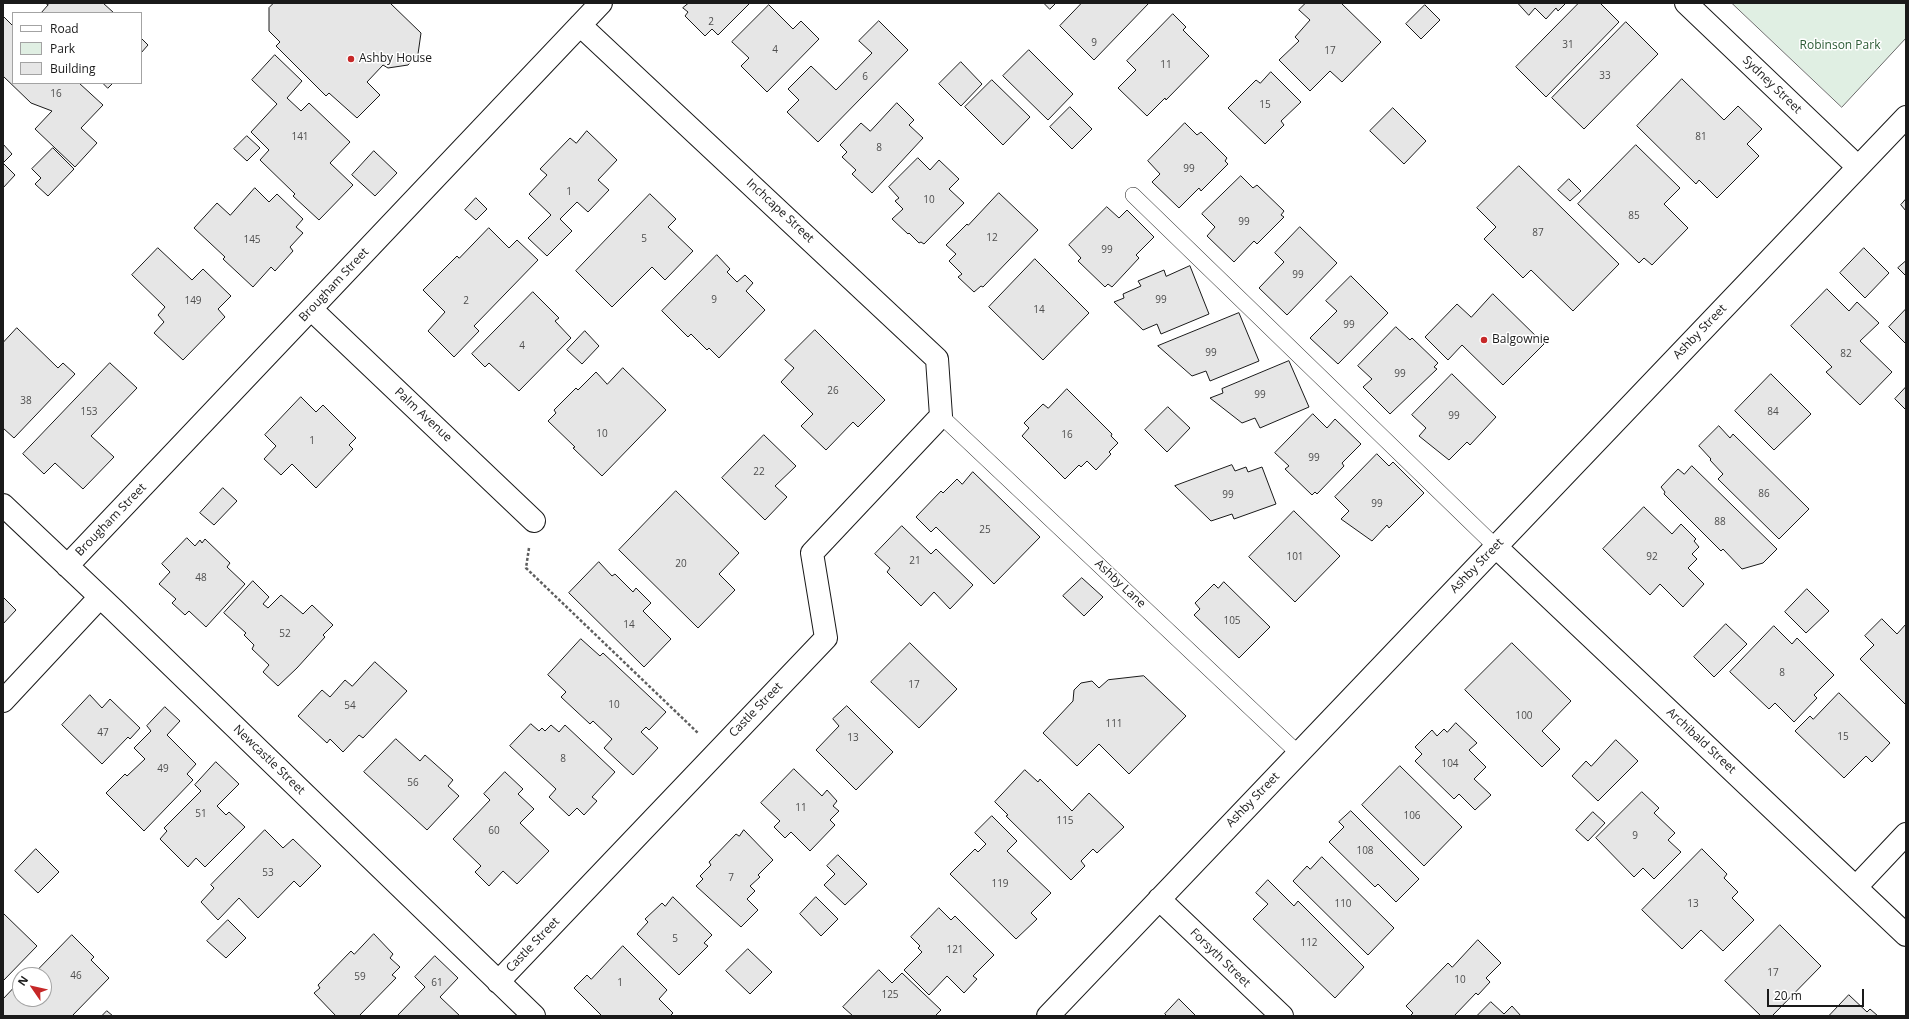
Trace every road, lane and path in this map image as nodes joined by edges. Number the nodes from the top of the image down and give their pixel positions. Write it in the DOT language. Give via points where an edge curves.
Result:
graph roads {
  1 [pos="601,3"];
  2 [pos="1686,3"];
  3 [pos="580,25"];
  4 [pos="1906,117"];
  5 [pos="1858,167"];
  6 [pos="1133,195"];
  7 [pos="311,309"];
  8 [pos="941,416"];
  9 [pos="3,505"];
  10 [pos="534,521"];
  11 [pos="530,544"];
  12 [pos="1496,546"];
  13 [pos="67,566"];
  14 [pos="100,597"];
  15 [pos="3,701"];
  16 [pos="701,736"];
  17 [pos="1298,753"];
  18 [pos="1906,834"];
  19 [pos="1856,887"];
  20 [pos="1159,899"];
  21 [pos="1906,935"];
  22 [pos="498,982"];
  23 [pos="534,1016"];
  24 [pos="1048,1016"];
  25 [pos="1282,1016"];
  1 -- 3 [label="street, Brougham Street"];
  2 -- 5 [label="street, Sydney Street"];
  3 -- 7 [label="street, Brougham Street"];
  3 -- 8 [label="street, Inchcape Street" via="938,359"];
  4 -- 5 [label="street, Ashby Street"];
  5 -- 12 [label="street, Ashby Street"];
  6 -- 12 [label="lane"];
  7 -- 10 [label="street, Palm Avenue"];
  7 -- 13 [label="street, Brougham Street"];
  8 -- 17 [label="lane, Ashby Lane"];
  8 -- 22 [label="street, Castle Street" via="812,553 826,638"];
  9 -- 13 [label="street, Newcastle Street"];
  11 -- 16 [label="path" via="526,568"];
  12 -- 17 [label="street, Ashby Street"];
  12 -- 19 [label="street, Archibald Street"];
  13 -- 14 [label="street, Newcastle Street"];
  14 -- 15 [label="street"];
  14 -- 22 [label="street, Newcastle Street"];
  17 -- 20 [label="street, Ashby Street"];
  18 -- 19 [label="street"];
  19 -- 21 [label="street, Archibald Street"];
  20 -- 24 [label="street, Ashby Street"];
  20 -- 25 [label="street, Forsyth Street"];
  22 -- 23 [label="street, Newcastle Street"];
}
